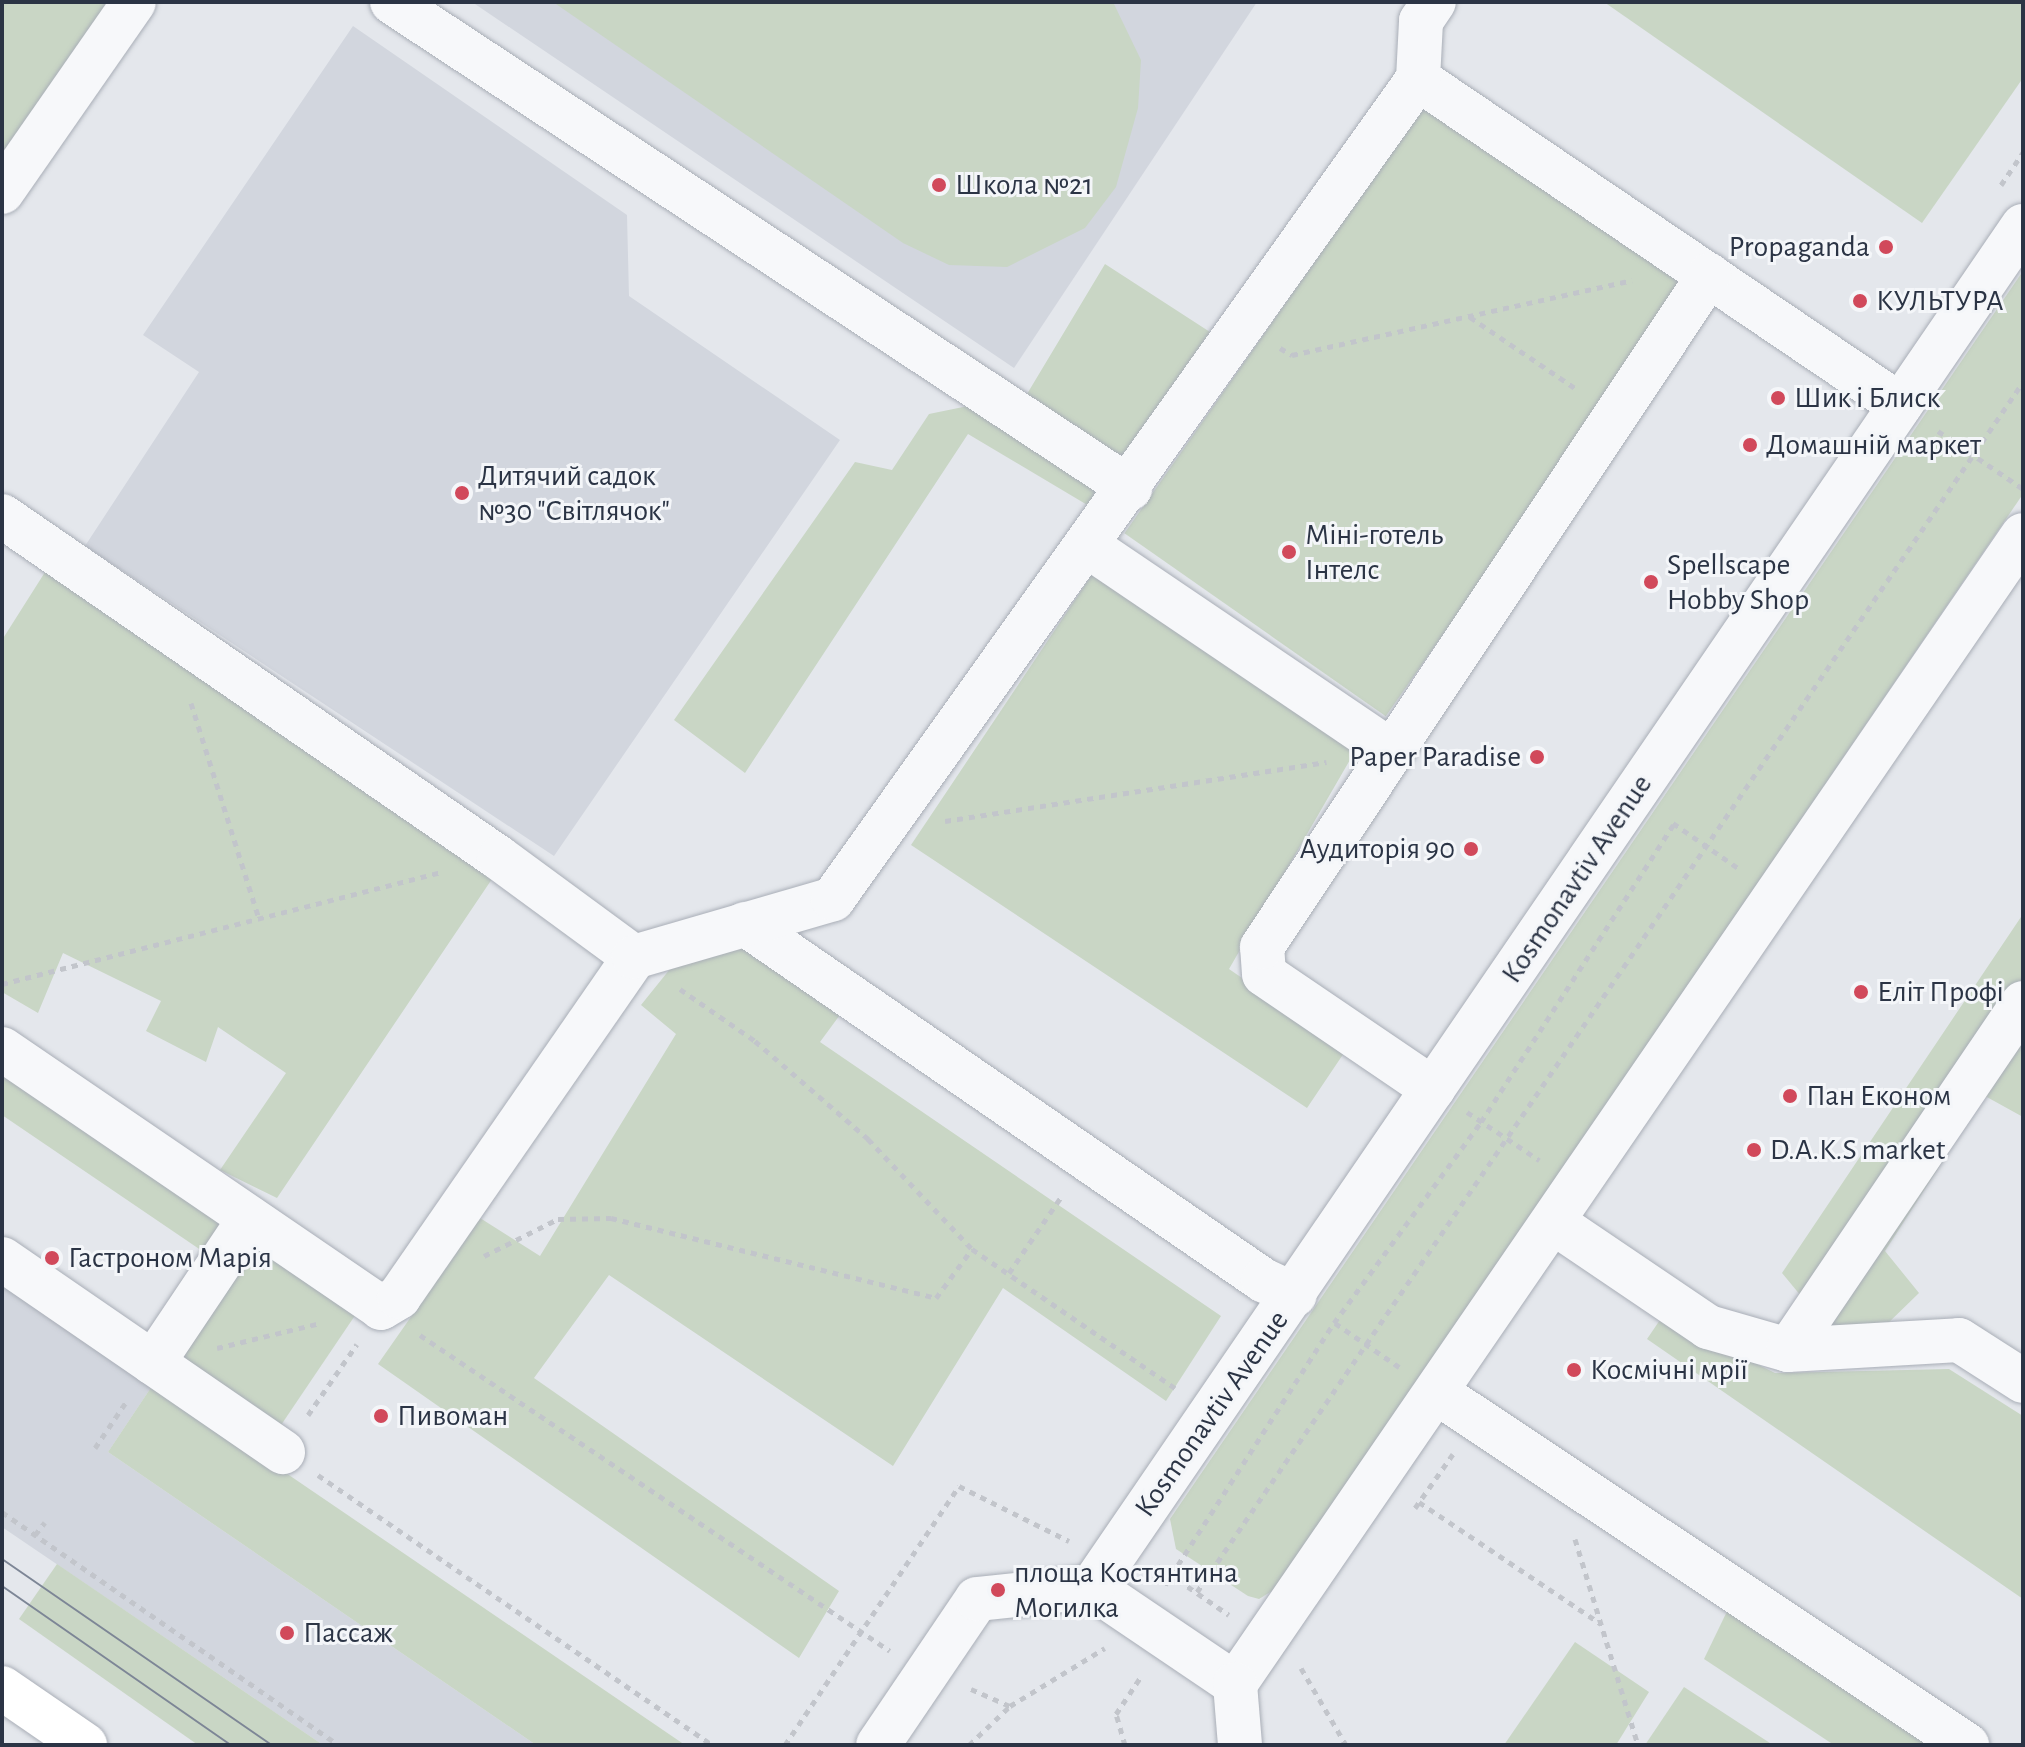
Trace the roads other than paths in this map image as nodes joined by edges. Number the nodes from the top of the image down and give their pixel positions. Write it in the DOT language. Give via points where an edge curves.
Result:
graph roads {
  1 [pos="134,2"];
  2 [pos="392,2"];
  3 [pos="1434,2"];
  4 [pos="1418,79"];
  5 [pos="2,192"];
  6 [pos="2023,226"];
  7 [pos="1709,275"];
  8 [pos="1900,405"];
  9 [pos="1130,488"];
  10 [pos="2,516"];
  11 [pos="2023,535"];
  12 [pos="1088,546"];
  13 [pos="1392,752"];
  14 [pos="745,924"];
  15 [pos="634,957"];
  16 [pos="2023,1003"];
  17 [pos="2,1049"];
  18 [pos="1433,1089"];
  19 [pos="250,1218"];
  20 [pos="1553,1222"];
  21 [pos="2,1259"];
  22 [pos="1295,1295"];
  23 [pos="1788,1350"];
  24 [pos="153,1363"];
  25 [pos="2023,1381"];
  26 [pos="1436,1392"];
  27 [pos="283,1452"];
  28 [pos="1092,1587"];
  29 [pos="1235,1684"];
  30 [pos="2,1688"];
  31 [pos="85,1745"];
  32 [pos="878,1745"];
  33 [pos="1240,1745"];
  34 [pos="1967,1745"];
  1 -- 5 [label="street"];
  2 -- 9 [label="street"];
  3 -- 4 [label="street" via="1421,21"];
  4 -- 7 [label="street"];
  4 -- 9 [label="street"];
  6 -- 8 [label="street, Kosmonavtiv Avenue"];
  7 -- 8 [label="street"];
  7 -- 13 [label="street"];
  8 -- 18 [label="street, Kosmonavtiv Avenue"];
  9 -- 12 [label="street"];
  10 -- 15 [label="street"];
  11 -- 20 [label="street"];
  12 -- 13 [label="street"];
  12 -- 14 [label="street" via="833,899"];
  13 -- 18 [label="street" via="1262,947 1264,974"];
  14 -- 15 [label="street"];
  14 -- 22 [label="street" via="1263,1280"];
  15 -- 19 [label="street" via="399,1297 381,1308"];
  16 -- 23 [label="street"];
  17 -- 19 [label="street"];
  18 -- 22 [label="street, Kosmonavtiv Avenue"];
  19 -- 24 [label="street"];
  20 -- 23 [label="street" via="1708,1327"];
  20 -- 26 [label="street"];
  21 -- 24 [label="street"];
  22 -- 28 [label="street, Kosmonavtiv Avenue"];
  23 -- 25 [label="street" via="1959,1340"];
  24 -- 27 [label="street"];
  26 -- 29 [label="street"];
  26 -- 34 [label="street"];
  28 -- 29 [label="street"];
  28 -- 32 [label="street" via="977,1599"];
  29 -- 33 [label="street"];
  30 -- 31 [label="main road"];
}
